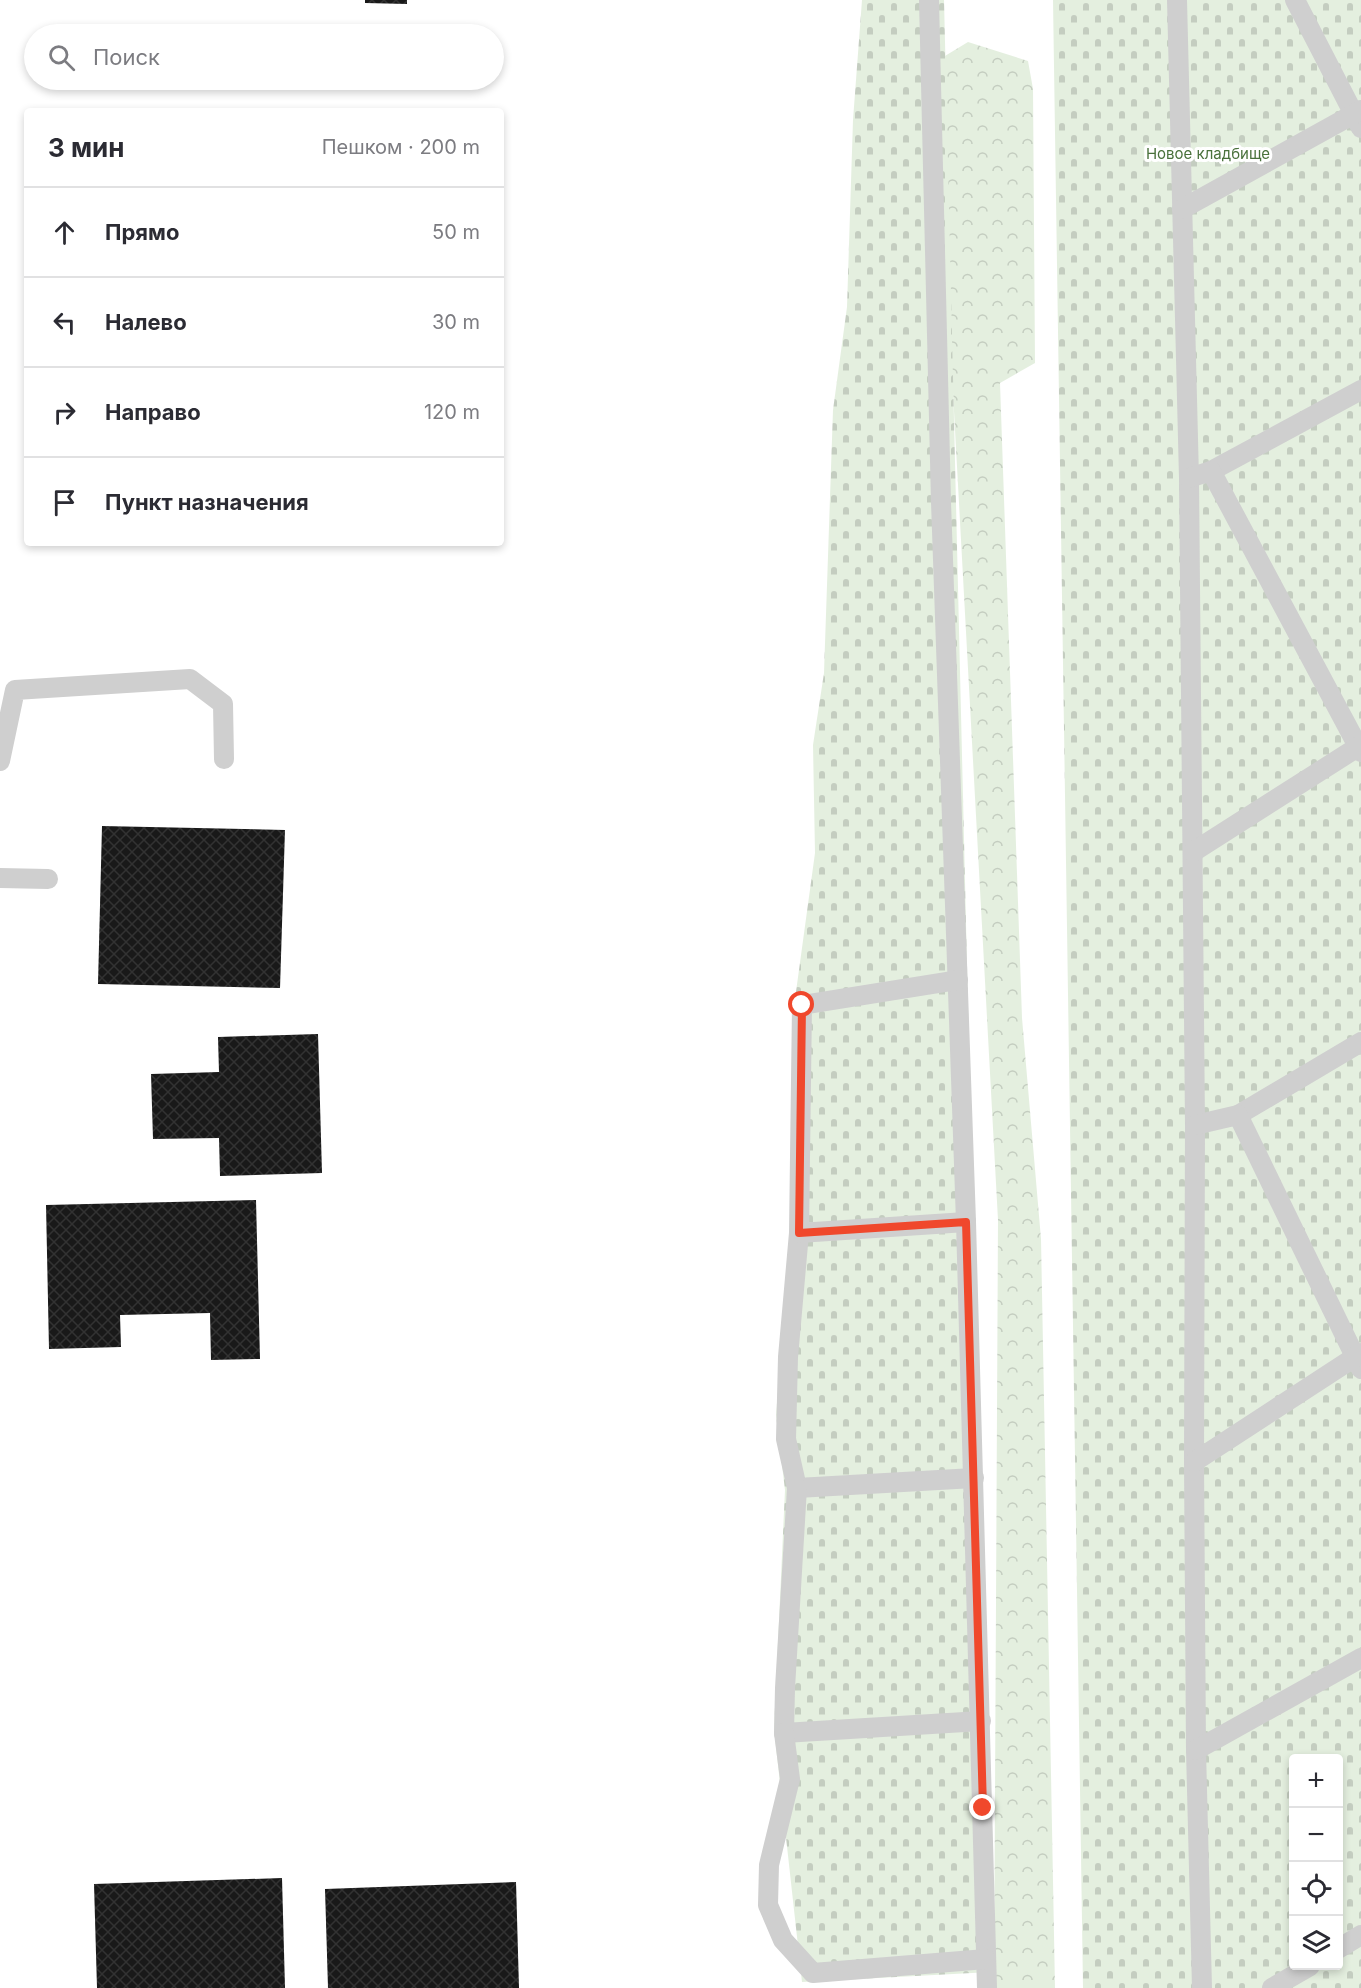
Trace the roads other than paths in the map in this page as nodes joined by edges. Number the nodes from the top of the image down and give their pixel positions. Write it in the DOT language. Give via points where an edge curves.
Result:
graph roads {
  1 [pos="929,0"];
  2 [pos="1177,0"];
  3 [pos="1295,0"];
  4 [pos="1359,117"];
  5 [pos="1182,209"];
  6 [pos="1361,390"];
  7 [pos="1211,471"];
  8 [pos="1189,478"];
  9 [pos="1360,748"];
  10 [pos="224,759"];
  11 [pos="0,761"];
  12 [pos="1193,852"];
  13 [pos="0,878"];
  14 [pos="48,879"];
  15 [pos="958,980"];
  16 [pos="1361,1042"];
  17 [pos="1238,1115"];
  18 [pos="1194,1125"];
  19 [pos="966,1222"];
  20 [pos="799,1233"];
  21 [pos="1359,1359"];
  22 [pos="1194,1462"];
  23 [pos="974,1478"];
  24 [pos="797,1488"];
  25 [pos="1361,1658"];
  26 [pos="981,1720"];
  27 [pos="784,1733"];
  28 [pos="1196,1750"];
  29 [pos="1361,1935"];
  30 [pos="1343,1946"];
  31 [pos="986,1959"];
  32 [pos="1302,1970"];
  33 [pos="813,1973"];
  34 [pos="826,1988"];
  35 [pos="987,1988"];
  36 [pos="1202,1988"];
  37 [pos="1272,1988"];
  1 -- 15 [label="lane"];
  2 -- 5 [label="lane"];
  3 -- 4 [label="lane"];
  4 -- 5 [label="lane"];
  5 -- 8 [label="lane"];
  6 -- 7 [label="lane"];
  7 -- 8 [label="lane"];
  7 -- 9 [label="lane"];
  8 -- 12 [label="lane"];
  9 -- 12 [label="lane"];
  10 -- 11 [label="lane" via="223,704 190,679 15,690"];
  12 -- 18 [label="lane"];
  13 -- 14 [label="lane"];
  15 -- 19 [label="lane"];
  15 -- 20 [label="lane" via="802,1005"];
  16 -- 17 [label="lane"];
  17 -- 18 [label="lane"];
  17 -- 21 [label="lane"];
  18 -- 22 [label="lane"];
  19 -- 20 [label="lane"];
  19 -- 23 [label="lane"];
  20 -- 24 [label="lane" via="788,1357 786,1439"];
  21 -- 22 [label="lane"];
  22 -- 28 [label="lane"];
  23 -- 24 [label="lane"];
  23 -- 26 [label="lane"];
  24 -- 27 [label="lane"];
  25 -- 28 [label="lane"];
  26 -- 27 [label="lane"];
  26 -- 31 [label="lane"];
  27 -- 33 [label="lane" via="790,1779 769,1865 768,1905 783,1940"];
  28 -- 36 [label="lane"];
  29 -- 30 [label="lane"];
  31 -- 33 [label="lane"];
  31 -- 35 [label="lane"];
  32 -- 37 [label="lane"];
  33 -- 34 [label="lane"];
}
